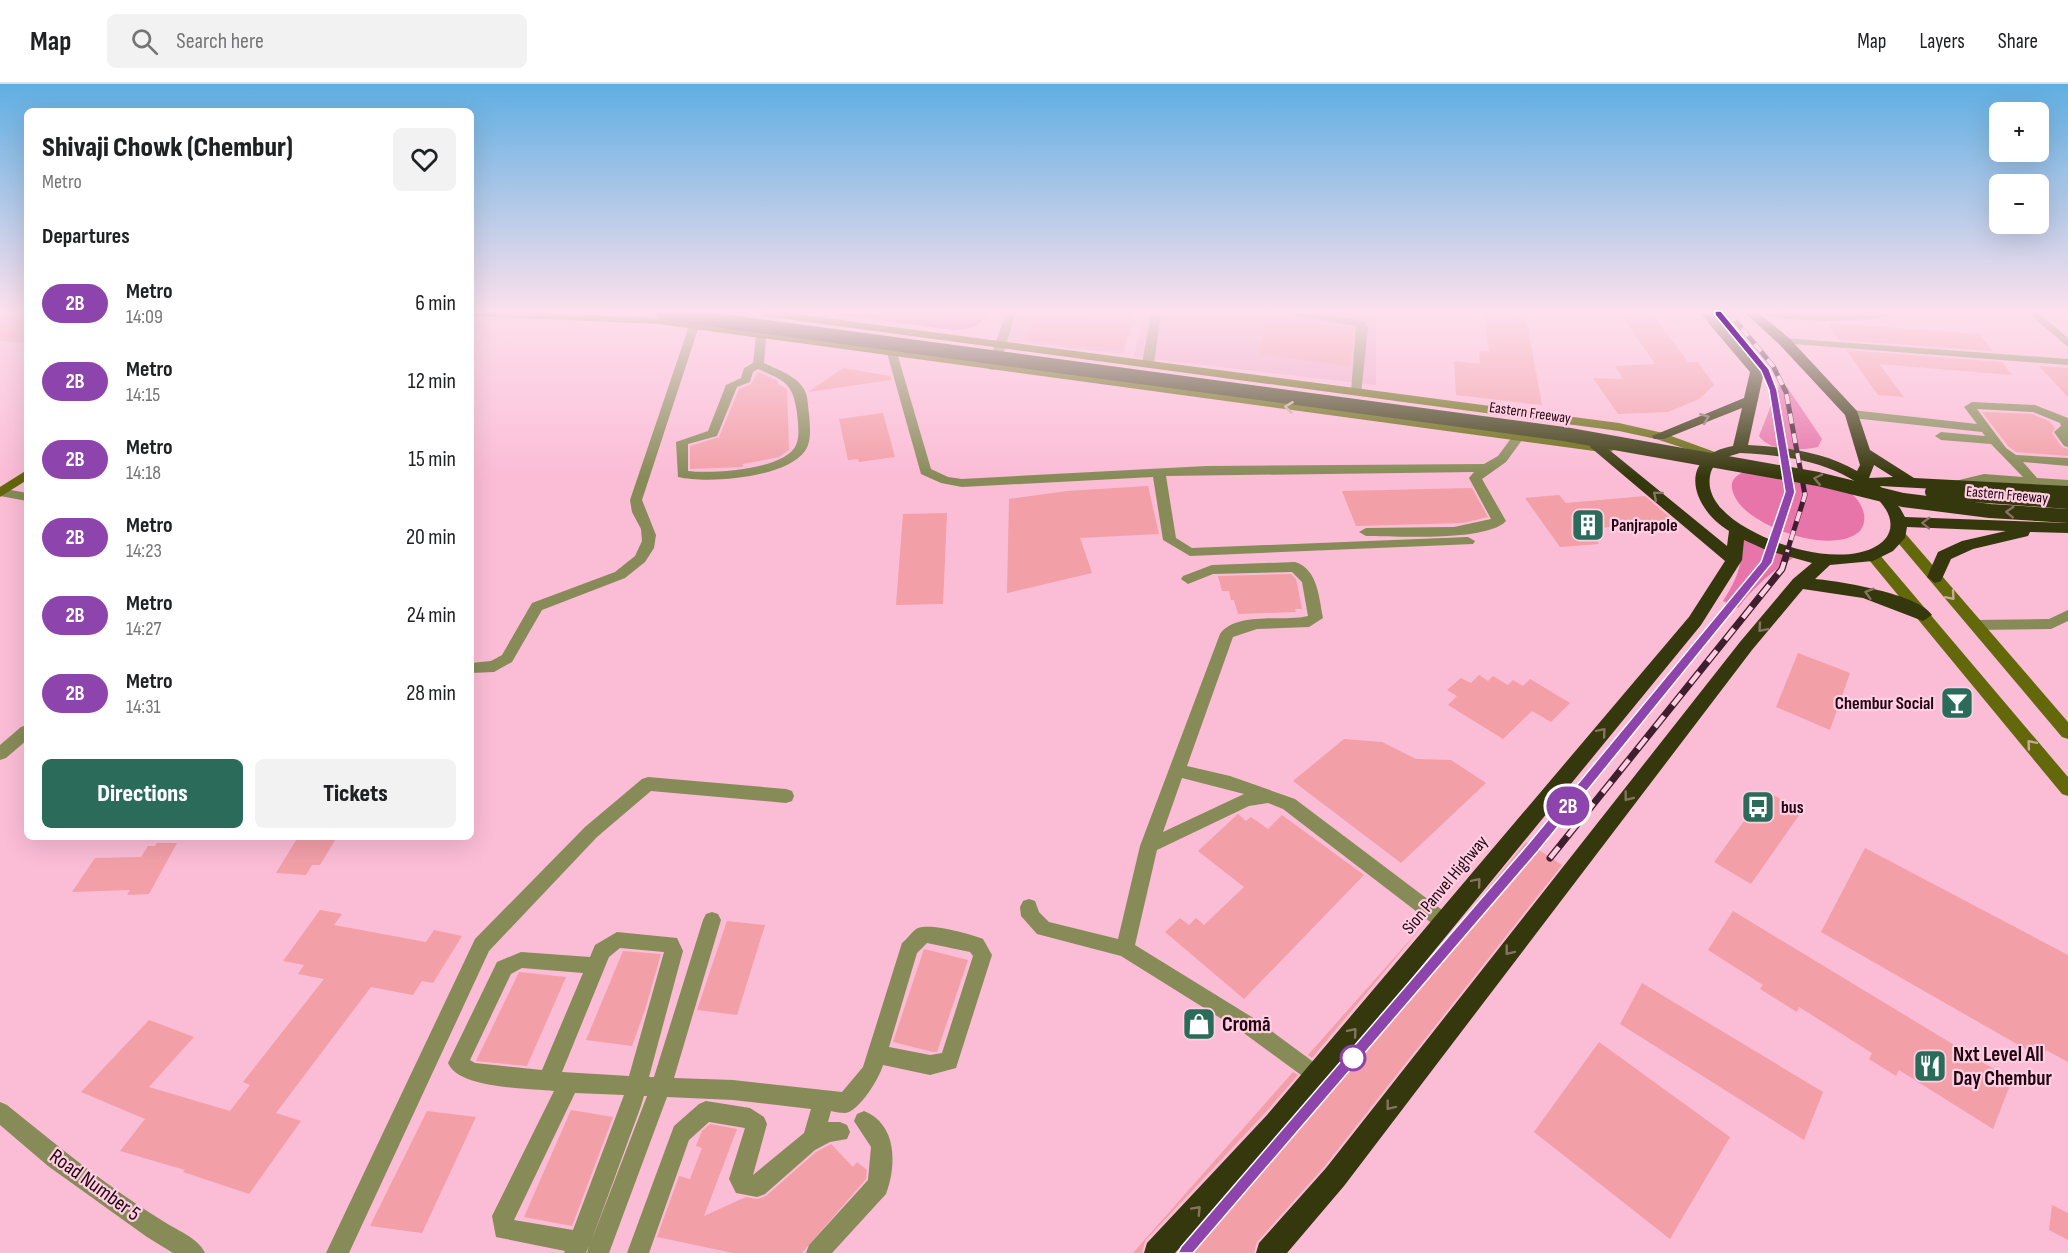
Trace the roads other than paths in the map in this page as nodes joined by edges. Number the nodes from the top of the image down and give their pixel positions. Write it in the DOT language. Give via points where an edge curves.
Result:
graph roads {
  1 [pos="680,368"];
  2 [pos="753,368"];
  3 [pos="764,368"];
  4 [pos="896,368"];
  5 [pos="997,368"];
  6 [pos="1069,368"];
  7 [pos="1152,368"];
  8 [pos="1176,368"];
  9 [pos="1180,368"];
  10 [pos="1358,368"];
  11 [pos="1753,368"];
  12 [pos="1809,368"];
  13 [pos="1173,392"];
  14 [pos="1356,392"];
  15 [pos="1751,400"];
  16 [pos="1458,404"];
  17 [pos="1852,414"];
  18 [pos="2067,427"];
  19 [pos="1455,428"];
  20 [pos="1986,429"];
  21 [pos="1519,436"];
  22 [pos="1659,436"];
  23 [pos="1941,436"];
  24 [pos="1995,441"];
  25 [pos="2068,443"];
  26 [pos="1597,447"];
  27 [pos="1740,448"];
  28 [pos="1863,452"];
  29 [pos="2013,458"];
  30 [pos="1712,460"];
  31 [pos="2068,462"];
  32 [pos="1486,468"];
  33 [pos="1159,472"];
  34 [pos="24,476"];
  35 [pos="1305,476"];
  36 [pos="1475,478"];
  37 [pos="1864,481"];
  38 [pos="2033,481"];
  39 [pos="1916,483"];
  40 [pos="2068,484"];
  41 [pos="1955,485"];
  42 [pos="2068,491"];
  43 [pos="1,493"];
  44 [pos="24,497"];
  45 [pos="2068,502"];
  46 [pos="2068,516"];
  47 [pos="2041,527"];
  48 [pos="1899,528"];
  49 [pos="2068,528"];
  50 [pos="1737,529"];
  51 [pos="1366,532"];
  52 [pos="1468,541"];
  53 [pos="1874,557"];
  54 [pos="1734,560"];
  55 [pos="1826,560"];
  56 [pos="1935,578"];
  57 [pos="1188,579"];
  58 [pos="1799,583"];
  59 [pos="1923,615"];
  60 [pos="2068,615"];
  61 [pos="1976,625"];
  62 [pos="474,668"];
  63 [pos="2068,733"];
  64 [pos="24,734"];
  65 [pos="0,754"];
  66 [pos="1177,770"];
  67 [pos="2068,789"];
  68 [pos="786,796"];
  69 [pos="1268,796"];
  70 [pos="1149,846"];
  71 [pos="1029,907"];
  72 [pos="712,920"];
  73 [pos="1444,922"];
  74 [pos="1125,949"];
  75 [pos="596,966"];
  76 [pos="876,1054"];
  77 [pos="1316,1076"];
  78 [pos="548,1081"];
  79 [pos="569,1083"];
  80 [pos="635,1087"];
  81 [pos="661,1087"];
  82 [pos="727,1090"];
  83 [pos="824,1100"];
  84 [pos="0,1112"];
  85 [pos="718,1113"];
  86 [pos="864,1122"];
  87 [pos="840,1132"];
  88 [pos="813,1137"];
  89 [pos="584,1249"];
  90 [pos="194,1253"];
  91 [pos="337,1253"];
  92 [pos="638,1253"];
  93 [pos="818,1253"];
  94 [pos="1157,1253"];
  95 [pos="1269,1253"];
  1 -- 62 [label="street" via="636,500 649,535 641,558 616,576 535,608 506,662 490,669"];
  2 -- 3 [label="street" via="748,370 746,380 732,385 713,433 681,442 682,474 732,474 791,460 800,452 804,442 800,392 785,377"];
  4 -- 33 [label="street" via="925,471 945,480 980,483"];
  5 -- 13 [label="main road"];
  46 -- 6 [label="highway, Eastern Freeway, one-way, bridge" via="1903,500 1818,479 1564,434"];
  7 -- 45 [label="highway, Eastern Freeway, bridge" via="1564,421 1816,466 1906,490"];
  8 -- 9 [label="main road"];
  9 -- 13 [label="main road"];
  9 -- 14 [label="main road"];
  10 -- 14 [label="street"];
  11 -- 15 [label="highway" via="1757,372"];
  12 -- 17 [label="highway"];
  19 -- 13 [label="main road, one-way"];
  14 -- 16 [label="main road"];
  22 -- 15 [label="highway, one-way"];
  15 -- 27 [label="highway"];
  16 -- 19 [label="main road"];
  16 -- 22 [label="main road"];
  17 -- 20 [label="street"];
  17 -- 28 [label="highway"];
  18 -- 20 [label="street" via="2065,421 2046,412 1972,405"];
  18 -- 25 [label="street" via="2060,432"];
  19 -- 21 [label="main road"];
  20 -- 24 [label="street"];
  21 -- 26 [label="main road"];
  21 -- 32 [label="street" via="1502,459"];
  22 -- 30 [label="main road"];
  23 -- 24 [label="street"];
  24 -- 29 [label="street"];
  26 -- 30 [label="main road"];
  54 -- 26 [label="highway, one-way"];
  27 -- 30 [label="highway"];
  27 -- 37 [label="highway" via="1805,456"];
  28 -- 37 [label="highway" via="1867,465"];
  28 -- 39 [label="highway"];
  29 -- 31 [label="street"];
  29 -- 38 [label="street"];
  30 -- 50 [label="highway" via="1702,472 1701,485 1707,500"];
  32 -- 33 [label="street"];
  32 -- 36 [label="street"];
  33 -- 52 [label="street" via="1170,540 1190,552"];
  34 -- 43 [label="main road"];
  35 -- 36 [label="street"];
  36 -- 51 [label="street" via="1499,521 1494,524 1474,530"];
  37 -- 39 [label="highway"];
  37 -- 48 [label="highway" via="1892,507"];
  38 -- 40 [label="street"];
  38 -- 41 [label="street" via="1984,478"];
  39 -- 41 [label="highway"];
  41 -- 42 [label="highway"];
  43 -- 44 [label="street"];
  47 -- 48 [label="highway, one-way"];
  47 -- 49 [label="highway"];
  47 -- 56 [label="highway" via="1968,545 1944,556"];
  48 -- 53 [label="highway" via="1891,548"];
  48 -- 56 [label="main road"];
  50 -- 54 [label="highway, Sion Panvel Highway"];
  50 -- 55 [label="highway" via="1779,549"];
  53 -- 55 [label="highway"];
  53 -- 59 [label="main road"];
  73 -- 54 [label="highway, Sion Panvel Highway, one-way" via="1695,621"];
  55 -- 58 [label="highway"];
  56 -- 61 [label="main road, one-way"];
  57 -- 66 [label="street" via="1212,570 1295,567 1309,580 1316,618 1309,622 1254,624 1227,634"];
  59 -- 58 [label="highway, one-way" via="1863,590"];
  58 -- 95 [label="highway, one-way" via="1641,780 1335,1177"];
  67 -- 59 [label="main road, one-way"];
  60 -- 61 [label="street" via="2051,624"];
  61 -- 63 [label="main road"];
  64 -- 65 [label="street"];
  66 -- 69 [label="street" via="1230,782"];
  66 -- 70 [label="street"];
  68 -- 91 [label="street" via="648,784 591,831 482,945"];
  69 -- 70 [label="street" via="1246,800"];
  69 -- 73 [label="street" via="1289,804"];
  70 -- 74 [label="street"];
  71 -- 74 [label="street" via="1030,916 1043,928"];
  72 -- 81 [label="street"];
  77 -- 73 [label="highway, Sion Panvel Highway, one-way"];
  74 -- 77 [label="street" via="1248,1026"];
  75 -- 78 [label="street"];
  75 -- 78 [label="street" via="521,960 504,969 458,1063 471,1072"];
  75 -- 80 [label="street" via="602,951 617,940 670,944 674,951"];
  76 -- 76 [label="street" via="909,949 923,935 976,945 983,955 949,1061 930,1065"];
  76 -- 83 [label="street" via="870,1072 846,1103"];
  94 -- 77 [label="highway, Sion Panvel Highway, one-way"];
  78 -- 79 [label="street"];
  79 -- 80 [label="street"];
  79 -- 89 [label="street" via="503,1216 504,1229"];
  80 -- 81 [label="street"];
  80 -- 89 [label="street"];
  81 -- 82 [label="street"];
  81 -- 89 [label="street"];
  82 -- 83 [label="street"];
  82 -- 85 [label="street"];
  83 -- 88 [label="street"];
  84 -- 90 [label="street, Road Number 5" via="56,1158"];
  85 -- 88 [label="street" via="750,1118 757,1124 740,1179 744,1185 757,1186"];
  85 -- 92 [label="street" via="706,1112 681,1133"];
  86 -- 93 [label="street" via="882,1143 878,1186"];
  87 -- 88 [label="street" via="832,1130"];
}
